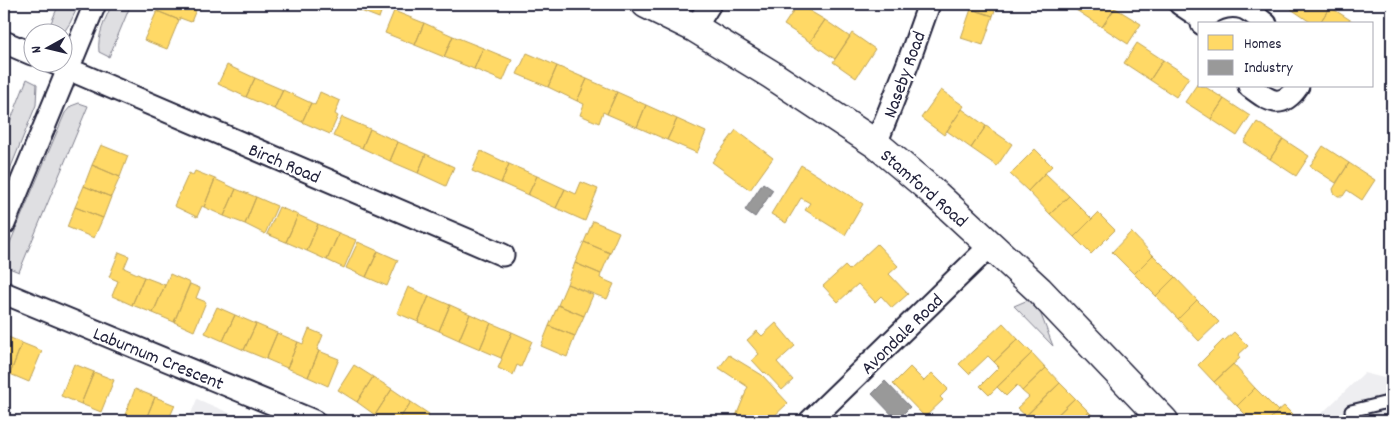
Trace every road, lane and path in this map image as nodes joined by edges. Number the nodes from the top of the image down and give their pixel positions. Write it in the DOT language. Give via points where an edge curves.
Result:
graph roads {
  1 [pos="95,4"];
  2 [pos="646,4"];
  3 [pos="710,4"];
  4 [pos="929,4"];
  5 [pos="1180,4"];
  6 [pos="1205,22"];
  7 [pos="1263,22"];
  8 [pos="1198,25"];
  9 [pos="695,28"];
  10 [pos="4,42"];
  11 [pos="72,45"];
  12 [pos="22,50"];
  13 [pos="72,71"];
  14 [pos="58,72"];
  15 [pos="1251,88"];
  16 [pos="1297,88"];
  17 [pos="876,144"];
  18 [pos="4,224"];
  19 [pos="991,245"];
  20 [pos="503,255"];
  21 [pos="4,292"];
  22 [pos="1392,401"];
  23 [pos="1351,411"];
  24 [pos="314,421"];
  25 [pos="810,421"];
  26 [pos="1164,421"];
  1 -- 11 [label="street"];
  2 -- 9 [label="main road, Stamford Road"];
  3 -- 9 [label="street"];
  4 -- 17 [label="street, Naseby Road"];
  5 -- 8 [label="street"];
  6 -- 7 [label="street" via="1212,12 1222,7 1244,9"];
  9 -- 17 [label="main road, Stamford Road"];
  10 -- 12 [label="street"];
  13 -- 20 [label="street, Birch Road"];
  14 -- 18 [label="street"];
  15 -- 16 [label="street" via="1263,97 1282,102"];
  17 -- 19 [label="main road, Stamford Road"];
  19 -- 25 [label="street, Avondale Road"];
  19 -- 26 [label="main road, Stamford Road" via="1039,290"];
  21 -- 24 [label="street, Laburnum Crescent"];
  22 -- 23 [label="lane"];
}
